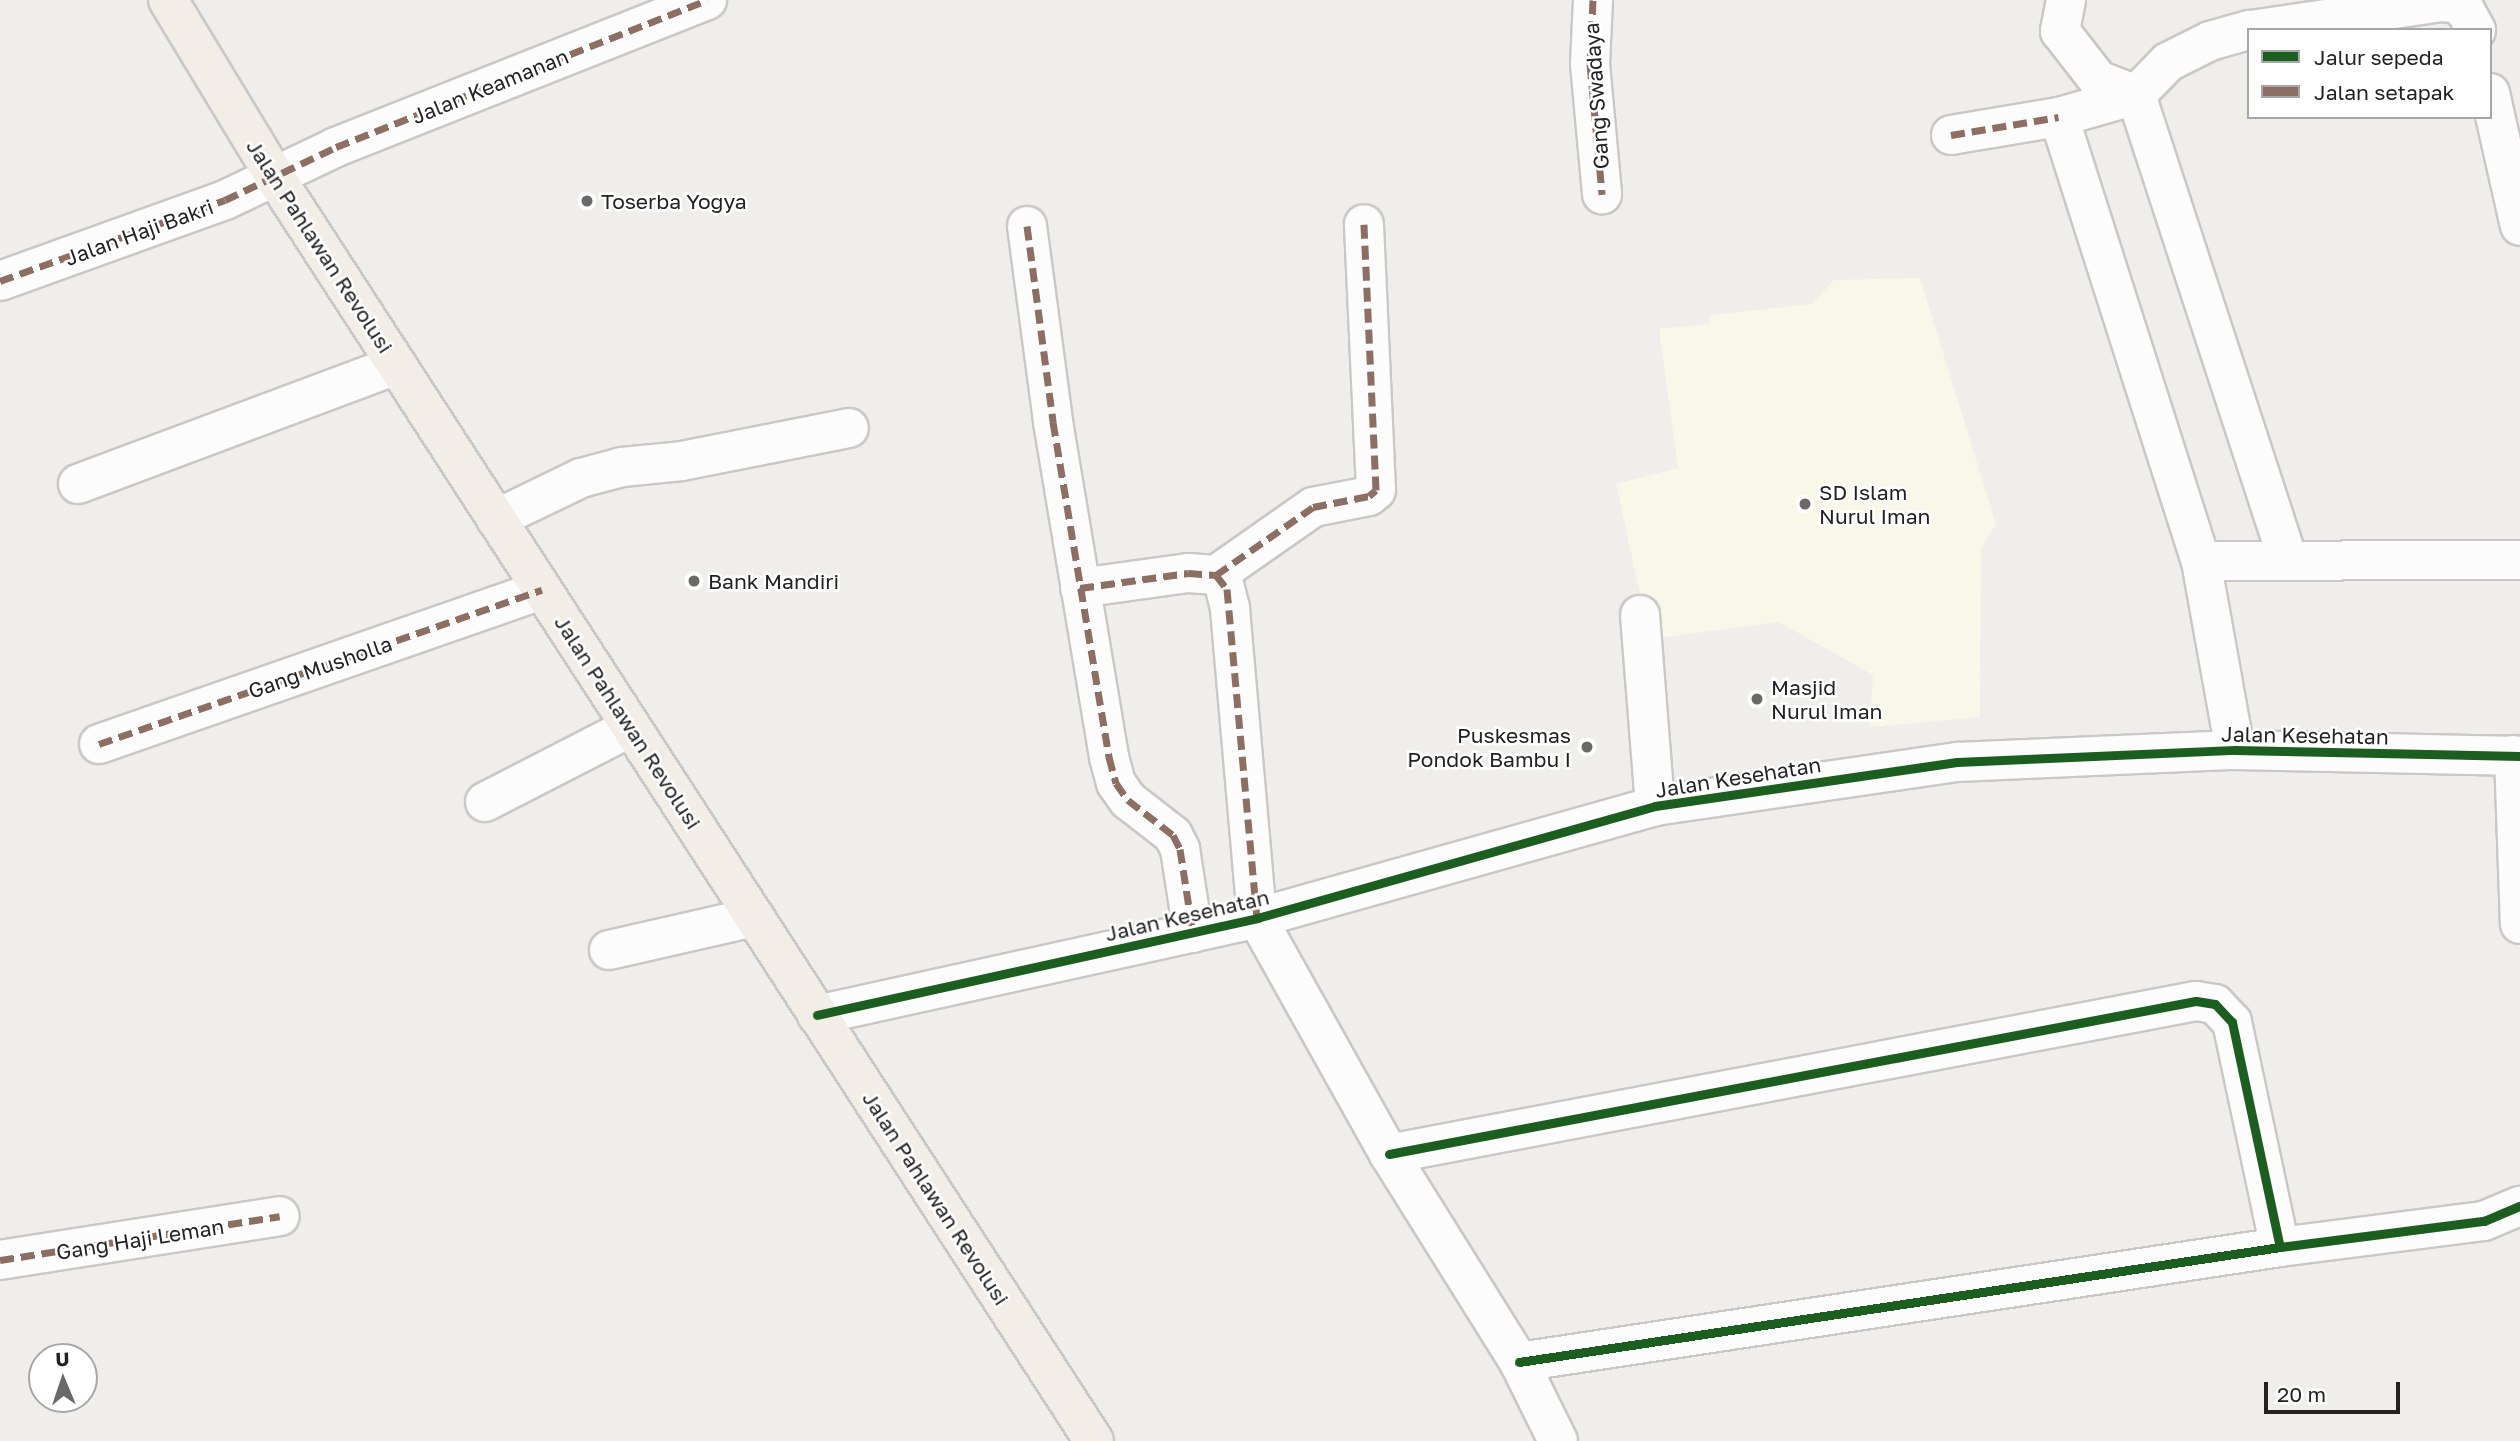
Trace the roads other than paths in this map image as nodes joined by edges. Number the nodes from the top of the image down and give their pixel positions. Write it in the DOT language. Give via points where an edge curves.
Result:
graph roads {
  1 [pos="167,0"];
  2 [pos="707,0"];
  3 [pos="1593,0"];
  4 [pos="2066,0"];
  5 [pos="2264,28"];
  6 [pos="2475,28"];
  7 [pos="2247,31"];
  8 [pos="2136,95"];
  9 [pos="2492,102"];
  10 [pos="2059,117"];
  11 [pos="1951,135"];
  12 [pos="275,177"];
  13 [pos="1602,194"];
  14 [pos="1364,224"];
  15 [pos="1027,226"];
  16 [pos="2520,226"];
  17 [pos="0,281"];
  18 [pos="396,365"];
  19 [pos="849,428"];
  20 [pos="78,484"];
  21 [pos="496,519"];
  22 [pos="2288,560"];
  23 [pos="2520,560"];
  24 [pos="2201,561"];
  25 [pos="1216,575"];
  26 [pos="1080,588"];
  27 [pos="542,590"];
  28 [pos="1640,615"];
  29 [pos="631,727"];
  30 [pos="99,744"];
  31 [pos="2235,750"];
  32 [pos="2517,755"];
  33 [pos="485,802"];
  34 [pos="1655,806"];
  35 [pos="754,917"];
  36 [pos="1257,918"];
  37 [pos="2520,924"];
  38 [pos="1193,933"];
  39 [pos="609,950"];
  40 [pos="817,1015"];
  41 [pos="1390,1154"];
  42 [pos="2520,1206"];
  43 [pos="280,1216"];
  44 [pos="2280,1247"];
  45 [pos="0,1260"];
  46 [pos="1519,1362"];
  47 [pos="1094,1441"];
  48 [pos="1558,1441"];
  1 -- 12 [label="main road, Jalan Pahlawan Revolusi"];
  2 -- 12 [label="street, Jalan Keamanan" via="336,147"];
  3 -- 13 [label="street, Gang Swadaya" via="1590,64"];
  4 -- 8 [label="street" via="2060,32 2098,80"];
  5 -- 6 [label="street" via="2440,2 2465,10"];
  7 -- 8 [label="street" via="2210,41 2168,62"];
  8 -- 10 [label="street"];
  8 -- 22 [label="street"];
  9 -- 16 [label="street"];
  10 -- 11 [label="street"];
  10 -- 24 [label="street"];
  12 -- 17 [label="street, Jalan Haji Bakri" via="118,241"];
  12 -- 18 [label="main road, Jalan Pahlawan Revolusi"];
  14 -- 25 [label="street" via="1376,490 1369,496 1313,507"];
  15 -- 26 [label="street"];
  18 -- 20 [label="street"];
  18 -- 21 [label="main road, Jalan Pahlawan Revolusi"];
  19 -- 21 [label="street" via="582,478"];
  21 -- 27 [label="main road, Jalan Pahlawan Revolusi"];
  22 -- 23 [label="street"];
  22 -- 24 [label="street"];
  24 -- 31 [label="street"];
  25 -- 26 [label="street" via="1188,573"];
  25 -- 36 [label="street" via="1227,589 1230,609"];
  26 -- 38 [label="street" via="1116,783 1128,800 1173,835 1180,849"];
  27 -- 29 [label="main road, Jalan Pahlawan Revolusi"];
  27 -- 30 [label="street, Gang Musholla"];
  28 -- 34 [label="street"];
  29 -- 33 [label="street"];
  29 -- 35 [label="main road, Jalan Pahlawan Revolusi"];
  31 -- 32 [label="street, Jalan Kesehatan"];
  31 -- 34 [label="street, Jalan Kesehatan" via="1957,762"];
  32 -- 37 [label="street"];
  34 -- 36 [label="street, Jalan Kesehatan"];
  35 -- 39 [label="street"];
  35 -- 40 [label="main road, Jalan Pahlawan Revolusi"];
  36 -- 38 [label="street, Jalan Kesehatan"];
  36 -- 41 [label="street"];
  38 -- 40 [label="street, Jalan Kesehatan"];
  40 -- 47 [label="main road, Jalan Pahlawan Revolusi"];
  41 -- 44 [label="street" via="2196,1001 2215,1004 2232,1022"];
  41 -- 46 [label="street"];
  42 -- 44 [label="street" via="2484,1222"];
  43 -- 45 [label="street, Gang Haji Leman"];
  44 -- 46 [label="street"];
  46 -- 48 [label="street"];
}
